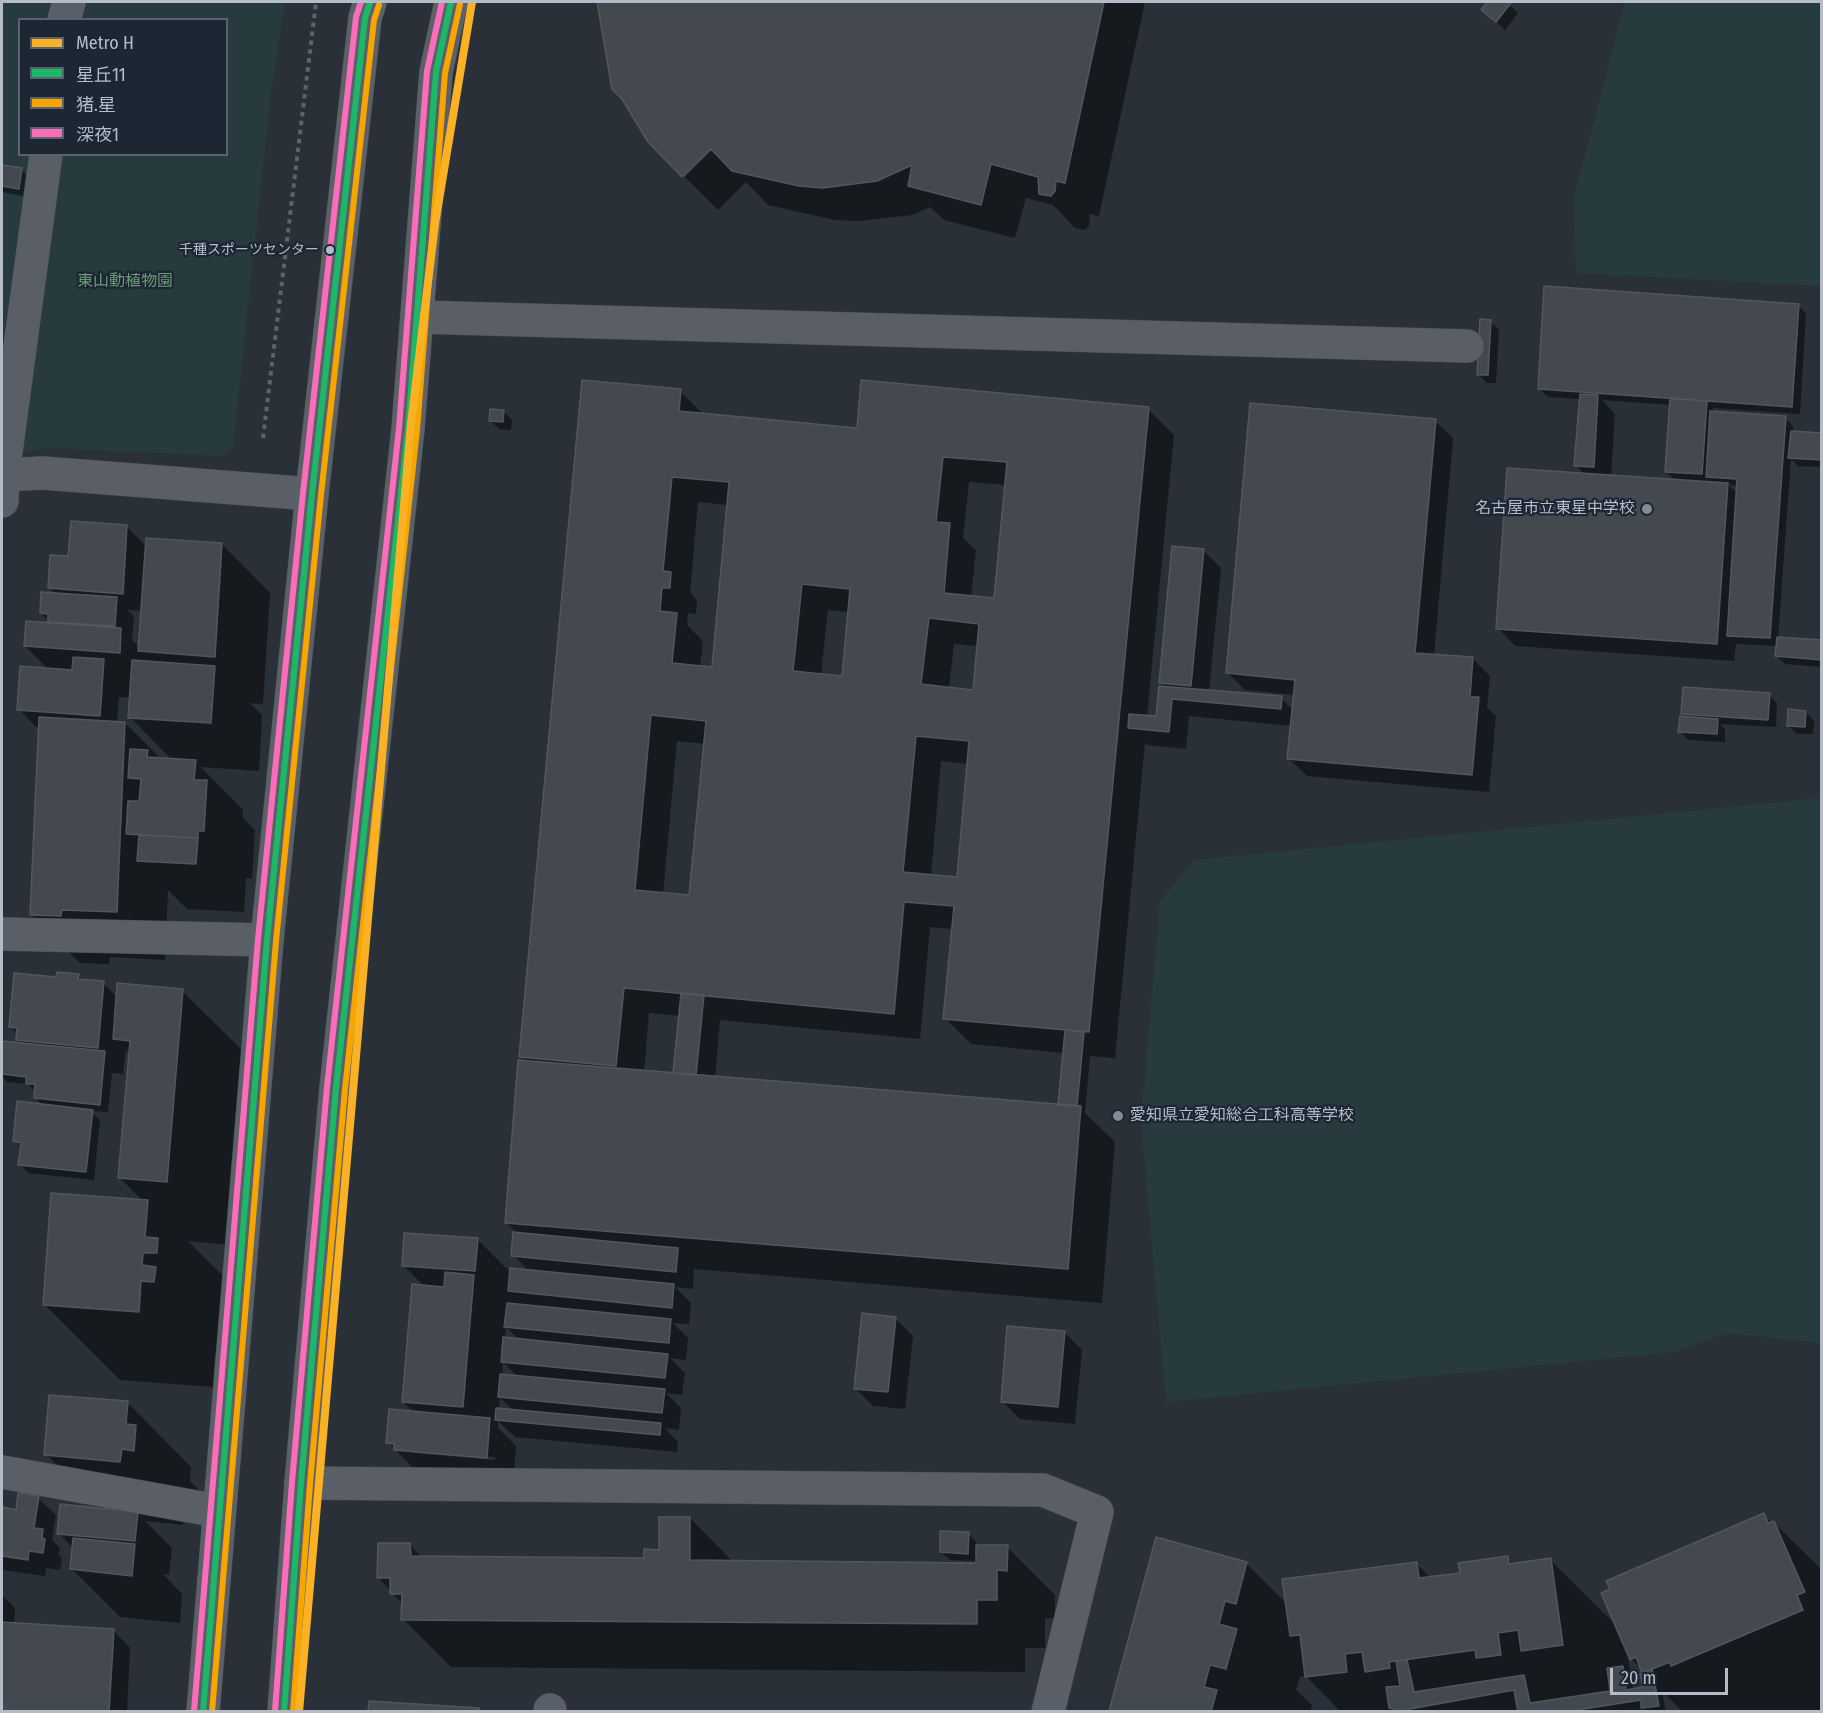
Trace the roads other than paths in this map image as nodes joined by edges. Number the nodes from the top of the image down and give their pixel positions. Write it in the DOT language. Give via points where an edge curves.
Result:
graph roads {
  1 [pos="69,2"];
  2 [pos="370,2"];
  3 [pos="451,2"];
  4 [pos="64,18"];
  5 [pos="46,156"];
  6 [pos="417,317"];
  7 [pos="1467,346"];
  8 [pos="2,483"];
  9 [pos="312,494"];
  10 [pos="2,934"];
  11 [pos="267,940"];
  12 [pos="2,1472"];
  13 [pos="301,1483"];
  14 [pos="218,1511"];
  15 [pos="203,1712"];
  16 [pos="284,1712"];
  17 [pos="1048,1712"];
  1 -- 4 [label="street"];
  2 -- 9 [label="main road" via="365,18"];
  3 -- 6 [label="main road" via="436,72"];
  5 -- 8 [label="street"];
  6 -- 7 [label="street"];
  6 -- 13 [label="main road" via="407,441 336,1088"];
  8 -- 9 [label="street" via="43,473"];
  9 -- 11 [label="main road"];
  10 -- 11 [label="street"];
  11 -- 14 [label="main road"];
  12 -- 14 [label="street"];
  13 -- 16 [label="main road"];
  13 -- 17 [label="street" via="1043,1490 1097,1512"];
  14 -- 15 [label="main road"];
}
